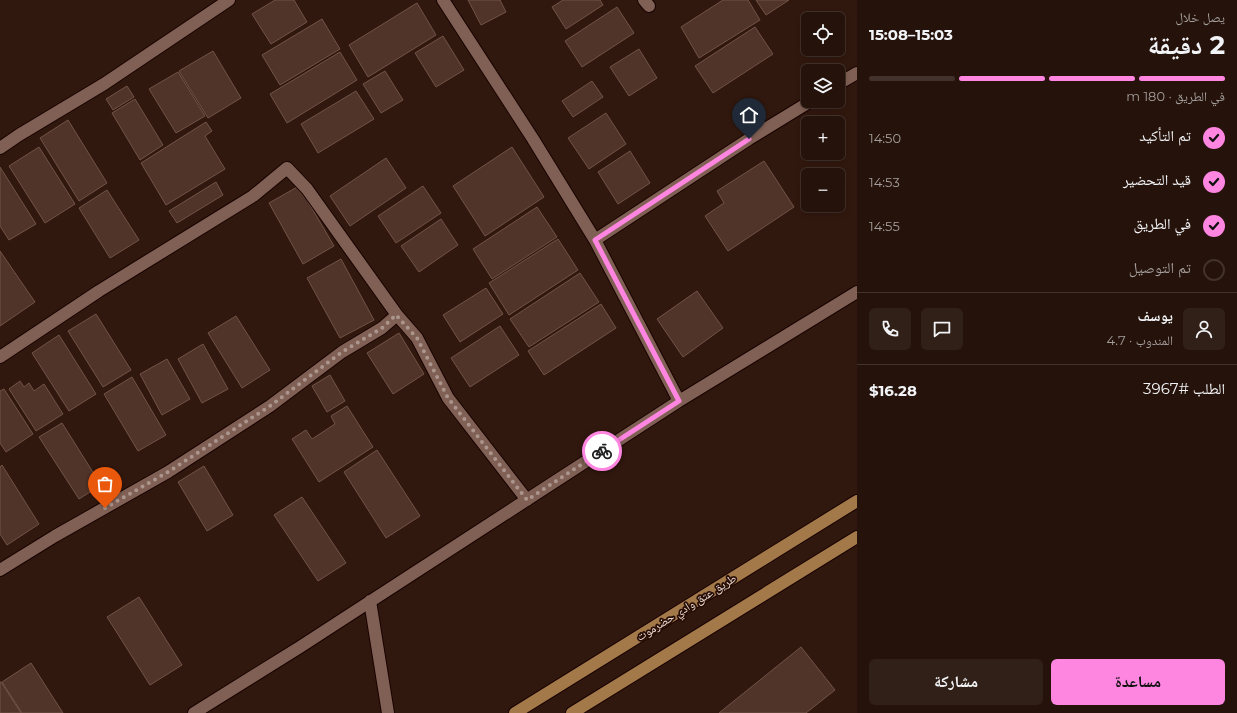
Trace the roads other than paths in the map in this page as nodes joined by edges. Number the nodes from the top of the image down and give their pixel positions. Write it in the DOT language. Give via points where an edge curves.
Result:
graph roads {
  1 [pos="229,0"];
  2 [pos="443,0"];
  3 [pos="857,72"];
  4 [pos="845,80"];
  5 [pos="801,107"];
  6 [pos="0,148"];
  7 [pos="595,240"];
  8 [pos="857,292"];
  9 [pos="396,315"];
  10 [pos="0,357"];
  11 [pos="679,401"];
  12 [pos="527,500"];
  13 [pos="857,501"];
  14 [pos="857,537"];
  15 [pos="0,570"];
  16 [pos="370,601"];
  17 [pos="194,713"];
  18 [pos="388,713"];
  19 [pos="515,713"];
  20 [pos="572,713"];
  1 -- 6 [label="street" via="104,84"];
  2 -- 7 [label="street"];
  3 -- 4 [label="street"];
  5 -- 7 [label="street"];
  7 -- 11 [label="street"];
  8 -- 11 [label="street"];
  9 -- 10 [label="street" via="307,189 287,168 253,196 99,291"];
  9 -- 12 [label="street" via="417,338 448,398"];
  9 -- 15 [label="street" via="382,328 342,352 270,406 168,472"];
  11 -- 12 [label="street"];
  12 -- 16 [label="street"];
  13 -- 19 [label="main road, طريق عتق وادي حضرموت"];
  14 -- 20 [label="main road"];
  16 -- 17 [label="street"];
  16 -- 18 [label="street"];
}
